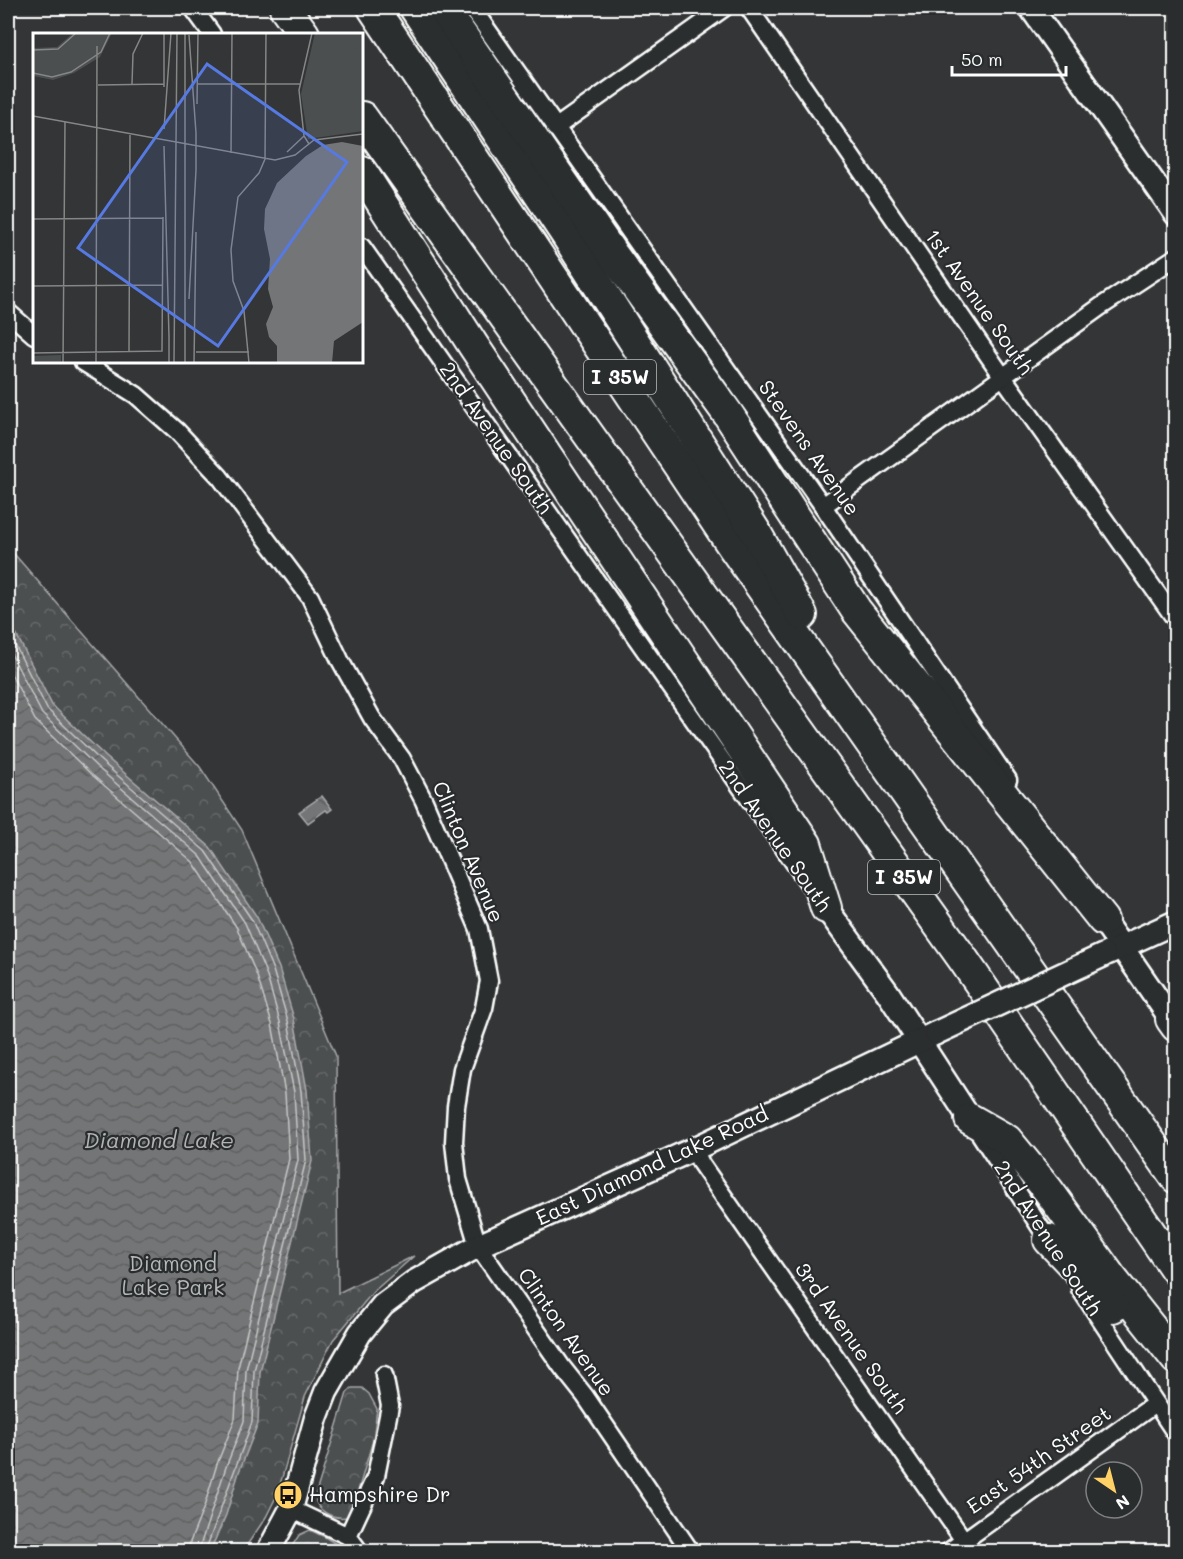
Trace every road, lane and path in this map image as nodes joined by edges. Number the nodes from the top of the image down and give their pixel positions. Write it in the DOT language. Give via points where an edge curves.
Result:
graph roads {
  1 [pos="194,8"];
  2 [pos="285,8"];
  3 [pos="373,8"];
  4 [pos="415,8"];
  5 [pos="442,8"];
  6 [pos="472,8"];
  7 [pos="724,8"];
  8 [pos="749,8"];
  9 [pos="1031,8"];
  10 [pos="211,33"];
  11 [pos="303,33"];
  12 [pos="363,118"];
  13 [pos="555,128"];
  14 [pos="363,174"];
  15 [pos="1176,214"];
  16 [pos="363,248"];
  17 [pos="1176,257"];
  18 [pos="8,312"];
  19 [pos="33,334"];
  20 [pos="85,363"];
  21 [pos="1003,378"];
  22 [pos="823,506"];
  23 [pos="1176,620"];
  24 [pos="873,744"];
  25 [pos="826,908"];
  26 [pos="1103,920"];
  27 [pos="1176,922"];
  28 [pos="1113,951"];
  29 [pos="1174,1023"];
  30 [pos="928,1037"];
  31 [pos="970,1119"];
  32 [pos="694,1149"];
  33 [pos="1176,1178"];
  34 [pos="1049,1240"];
  35 [pos="478,1246"];
  36 [pos="1176,1270"];
  37 [pos="1176,1359"];
  38 [pos="384,1375"];
  39 [pos="1176,1383"];
  40 [pos="1155,1404"];
  41 [pos="1176,1434"];
  42 [pos="291,1509"];
  43 [pos="348,1536"];
  44 [pos="968,1546"];
  45 [pos="268,1551"];
  46 [pos="360,1551"];
  47 [pos="691,1551"];
  48 [pos="948,1551"];
  1 -- 10 [label="street"];
  2 -- 11 [label="highway"];
  3 -- 24 [label="highway, I 35W" via="733,547"];
  4 -- 24 [label="highway" via="756,531"];
  5 -- 26 [label="highway" via="728,414 856,609"];
  6 -- 13 [label="street, Stevens Avenue"];
  7 -- 13 [label="street"];
  8 -- 21 [label="street, 1st Avenue South"];
  9 -- 15 [label="street"];
  12 -- 36 [label="highway, I 35W" via="956,950"];
  13 -- 22 [label="street, Stevens Avenue"];
  14 -- 25 [label="highway" via="807,844"];
  16 -- 25 [label="street, 2nd Avenue South"];
  17 -- 21 [label="street"];
  18 -- 19 [label="street"];
  20 -- 35 [label="street, Clinton Avenue" via="136,395 177,430 220,477 310,597 372,718 402,759 424,801 479,929 489,981 484,1008 462,1070 454,1142 458,1179"];
  21 -- 22 [label="street"];
  21 -- 23 [label="street, 1st Avenue South"];
  22 -- 26 [label="street, Stevens Avenue"];
  24 -- 33 [label="highway, I 35W"];
  25 -- 30 [label="street, 2nd Avenue South"];
  26 -- 28 [label="street"];
  27 -- 28 [label="street, East Diamond Lake Road"];
  28 -- 29 [label="street"];
  28 -- 30 [label="street, East Diamond Lake Road, bridge"];
  30 -- 31 [label="street, 2nd Avenue South"];
  30 -- 32 [label="street, East Diamond Lake Road"];
  31 -- 34 [label="street, 2nd Avenue South"];
  31 -- 37 [label="highway" via="1007,1140"];
  32 -- 35 [label="street, East Diamond Lake Road"];
  32 -- 44 [label="street, 3rd Avenue South"];
  34 -- 39 [label="highway" via="1100,1292"];
  34 -- 40 [label="street, 2nd Avenue South"];
  35 -- 42 [label="street, East Diamond Lake Road" via="414,1281 383,1305 360,1333 326,1392"];
  35 -- 47 [label="street, Clinton Avenue"];
  38 -- 43 [label="street" via="390,1406 376,1476"];
  40 -- 41 [label="street, 2nd Avenue South"];
  40 -- 44 [label="street, East 54th Street"];
  42 -- 43 [label="street"];
  42 -- 45 [label="street, East Diamond Lake Road"];
  43 -- 46 [label="street"];
  44 -- 48 [label="street, East 54th Street"];
}
